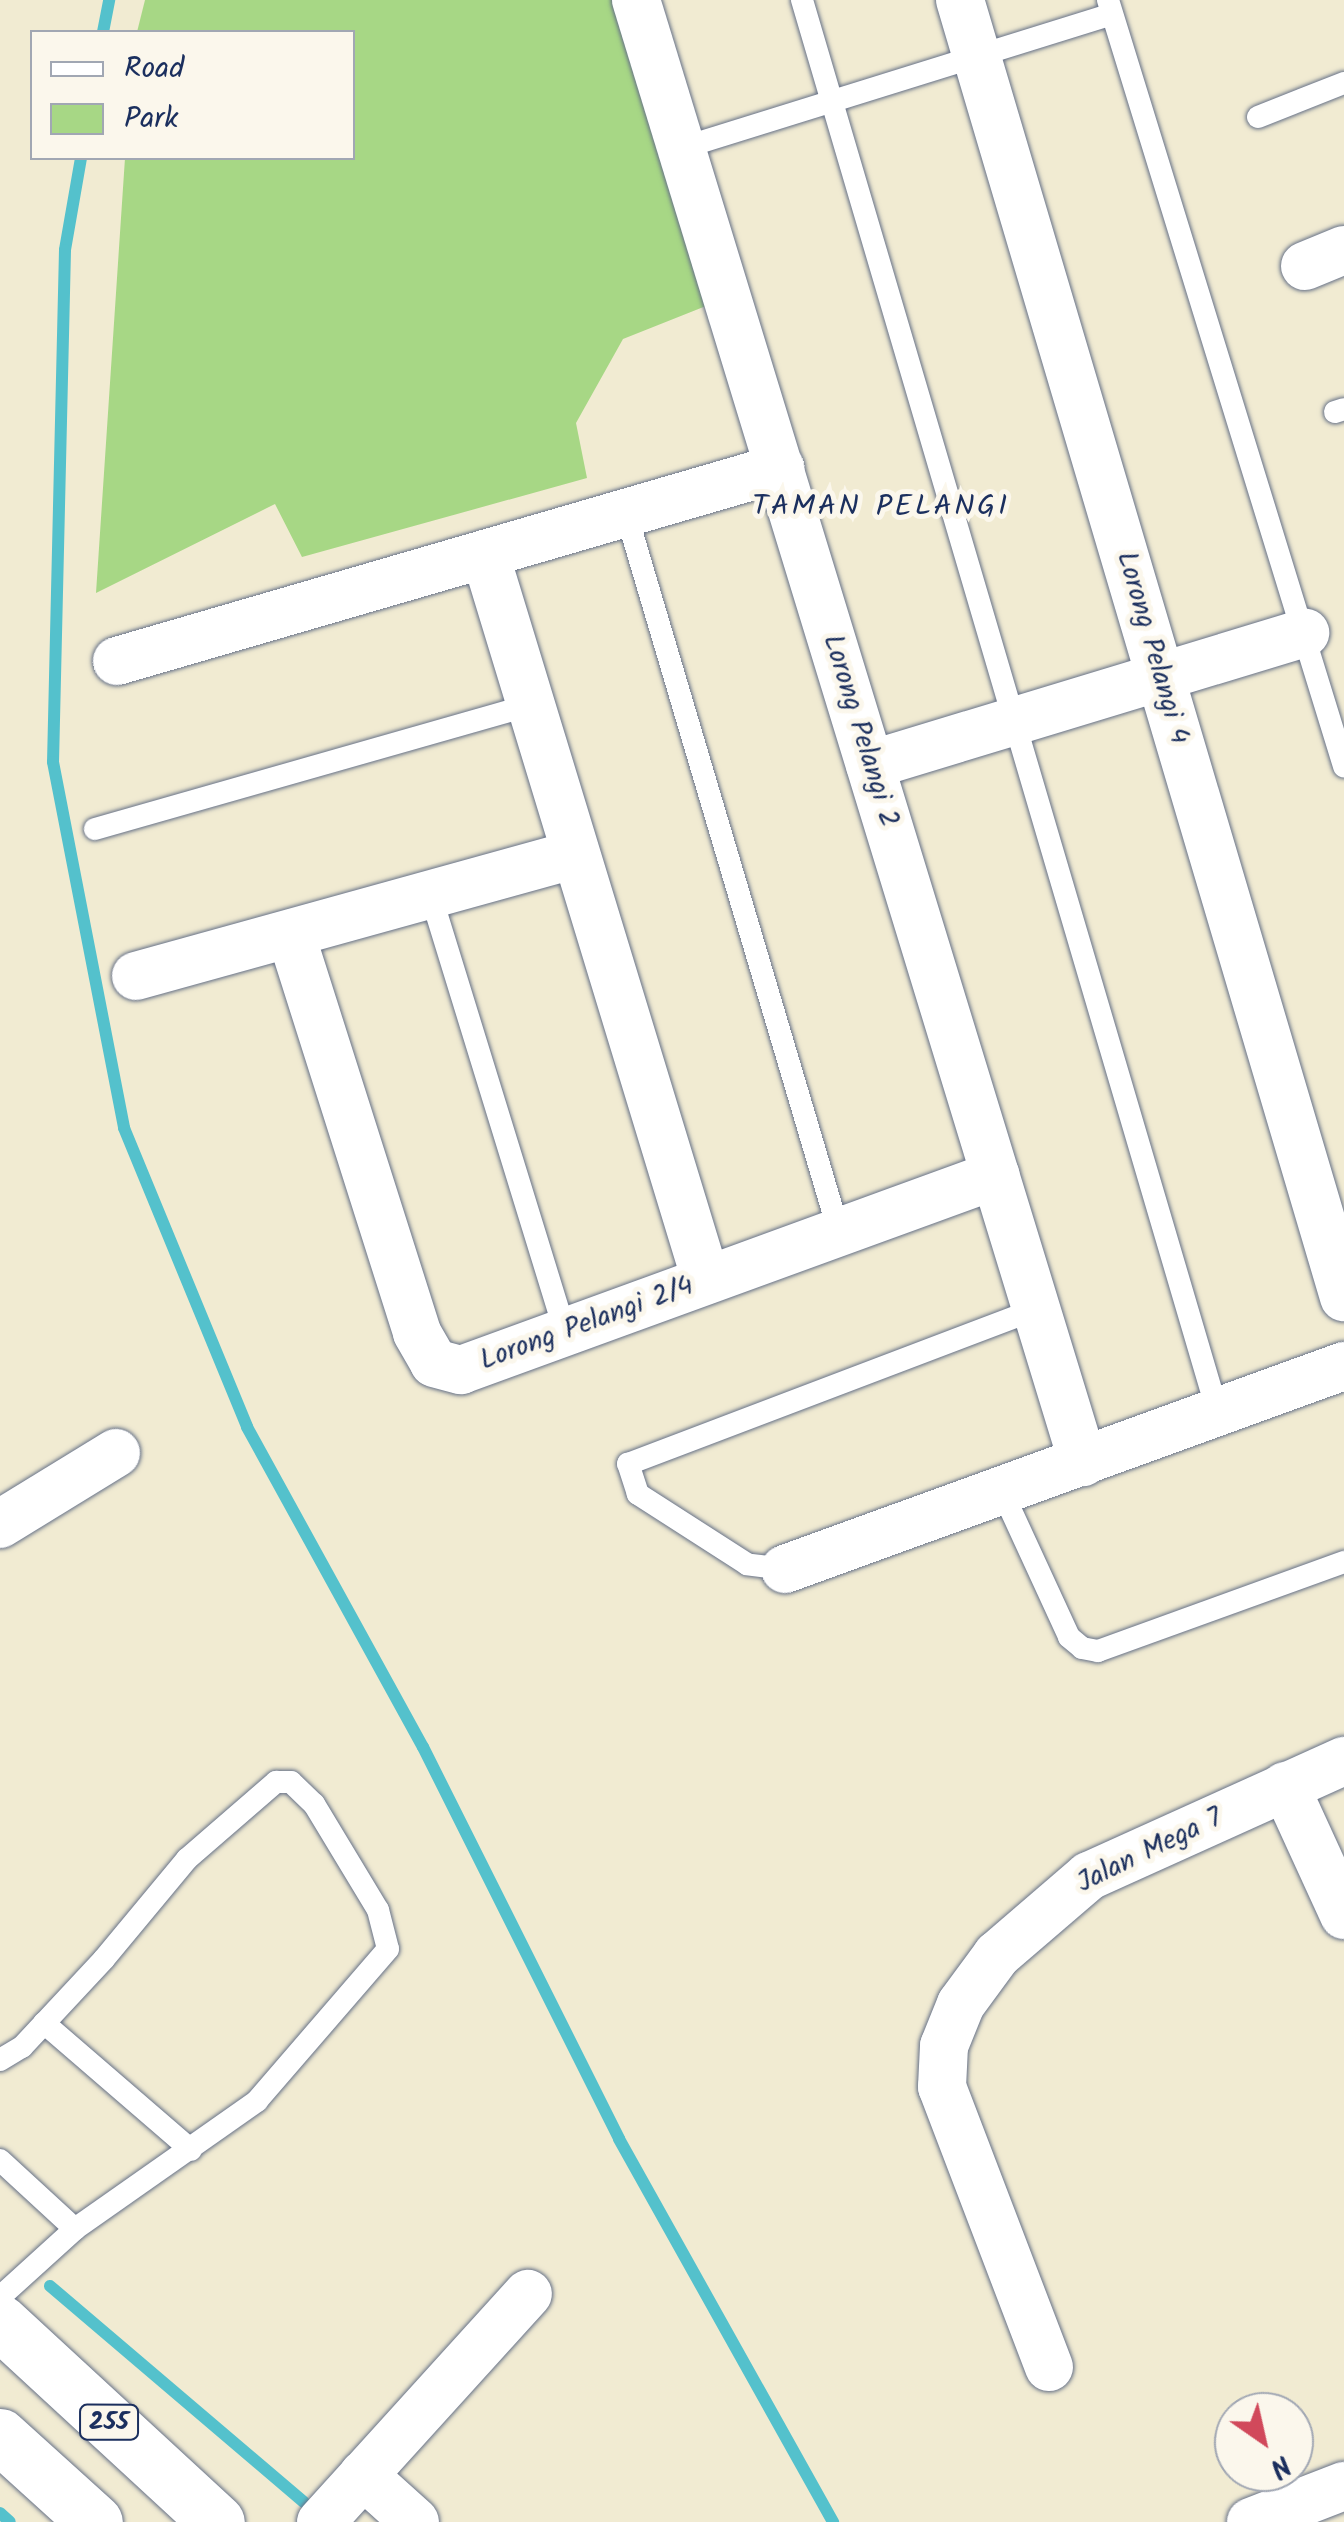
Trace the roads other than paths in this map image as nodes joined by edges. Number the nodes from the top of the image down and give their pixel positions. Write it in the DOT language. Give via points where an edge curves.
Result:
graph roads {
  1 [pos="636,0"];
  2 [pos="802,0"];
  3 [pos="960,0"];
  4 [pos="1109,7"];
  5 [pos="977,56"];
  6 [pos="1344,82"];
  7 [pos="832,101"];
  8 [pos="1258,117"];
  9 [pos="682,148"];
  10 [pos="780,468"];
  11 [pos="626,513"];
  12 [pos="485,554"];
  13 [pos="1305,633"];
  14 [pos="116,661"];
  15 [pos="1161,677"];
  16 [pos="530,705"];
  17 [pos="1014,722"];
  18 [pos="870,765"];
  19 [pos="1344,766"];
  20 [pos="95,829"];
  21 [pos="573,855"];
  22 [pos="431,896"];
  23 [pos="290,935"];
  24 [pos="136,976"];
  25 [pos="996,1175"];
  26 [pos="839,1232"];
  27 [pos="706,1280"];
  28 [pos="1344,1297"];
  29 [pos="1036,1309"];
  30 [pos="566,1334"];
  31 [pos="1344,1366"];
  32 [pos="1218,1413"];
  33 [pos="116,1453"];
  34 [pos="1083,1462"];
  35 [pos="1002,1491"];
  36 [pos="0,1524"];
  37 [pos="1344,1562"];
  38 [pos="784,1569"];
  39 [pos="1344,1760"];
  40 [pos="1285,1786"];
  41 [pos="1344,1915"];
  42 [pos="44,2023"];
  43 [pos="0,2060"];
  44 [pos="191,2150"];
  45 [pos="0,2160"];
  46 [pos="75,2228"];
  47 [pos="528,2294"];
  48 [pos="0,2298"];
  49 [pos="0,2322"];
  50 [pos="1049,2367"];
  51 [pos="0,2436"];
  52 [pos="363,2475"];
  53 [pos="1344,2486"];
  54 [pos="95,2522"];
  55 [pos="218,2522"];
  56 [pos="321,2522"];
  57 [pos="414,2522"];
  58 [pos="1251,2522"];
  1 -- 9 [label="street, Lorong Pelangi 2"];
  2 -- 7 [label="lane"];
  3 -- 5 [label="street, Lorong Pelangi 4"];
  4 -- 5 [label="lane"];
  4 -- 13 [label="lane"];
  5 -- 7 [label="lane"];
  5 -- 15 [label="street, Lorong Pelangi 4"];
  6 -- 8 [label="lane"];
  7 -- 9 [label="lane"];
  7 -- 17 [label="lane"];
  9 -- 10 [label="street, Lorong Pelangi 2"];
  10 -- 11 [label="street"];
  10 -- 18 [label="street, Lorong Pelangi 2"];
  11 -- 12 [label="street"];
  11 -- 26 [label="lane"];
  12 -- 14 [label="street"];
  12 -- 16 [label="street"];
  13 -- 15 [label="street"];
  13 -- 19 [label="lane"];
  15 -- 17 [label="street"];
  15 -- 28 [label="street, Lorong Pelangi 4"];
  16 -- 20 [label="lane"];
  16 -- 21 [label="street"];
  17 -- 18 [label="street"];
  17 -- 32 [label="lane"];
  18 -- 25 [label="street, Lorong Pelangi 2"];
  21 -- 22 [label="street"];
  21 -- 27 [label="street"];
  22 -- 23 [label="street"];
  22 -- 30 [label="lane"];
  23 -- 24 [label="street"];
  23 -- 30 [label="street, Lorong Pelangi 2/4" via="417,1333 434,1363 461,1370"];
  25 -- 26 [label="street, Lorong Pelangi 2/4"];
  25 -- 29 [label="street, Lorong Pelangi 2"];
  26 -- 27 [label="street, Lorong Pelangi 2/4"];
  27 -- 30 [label="street, Lorong Pelangi 2/4"];
  29 -- 34 [label="street, Lorong Pelangi 2"];
  29 -- 38 [label="lane" via="628,1464 638,1494 746,1564"];
  31 -- 32 [label="street"];
  32 -- 34 [label="street"];
  33 -- 36 [label="street"];
  34 -- 35 [label="street"];
  35 -- 37 [label="lane" via="1069,1636 1082,1648 1098,1651"];
  35 -- 38 [label="street"];
  39 -- 40 [label="street, Jalan Mega 7"];
  40 -- 41 [label="street"];
  40 -- 50 [label="street, Jalan Mega 7" via="1089,1876 997,1955 961,2004 944,2046 942,2087"];
  42 -- 43 [label="lane"];
  42 -- 44 [label="lane"];
  42 -- 44 [label="lane" via="200,1847 262,1790 291,1782 358,1870 388,1950 258,2101"];
  44 -- 46 [label="lane"];
  45 -- 46 [label="lane"];
  46 -- 48 [label="lane"];
  47 -- 52 [label="street"];
  49 -- 55 [label="main road, 255"];
  51 -- 54 [label="main road"];
  52 -- 56 [label="street"];
  52 -- 57 [label="street"];
  53 -- 58 [label="street"];
}
